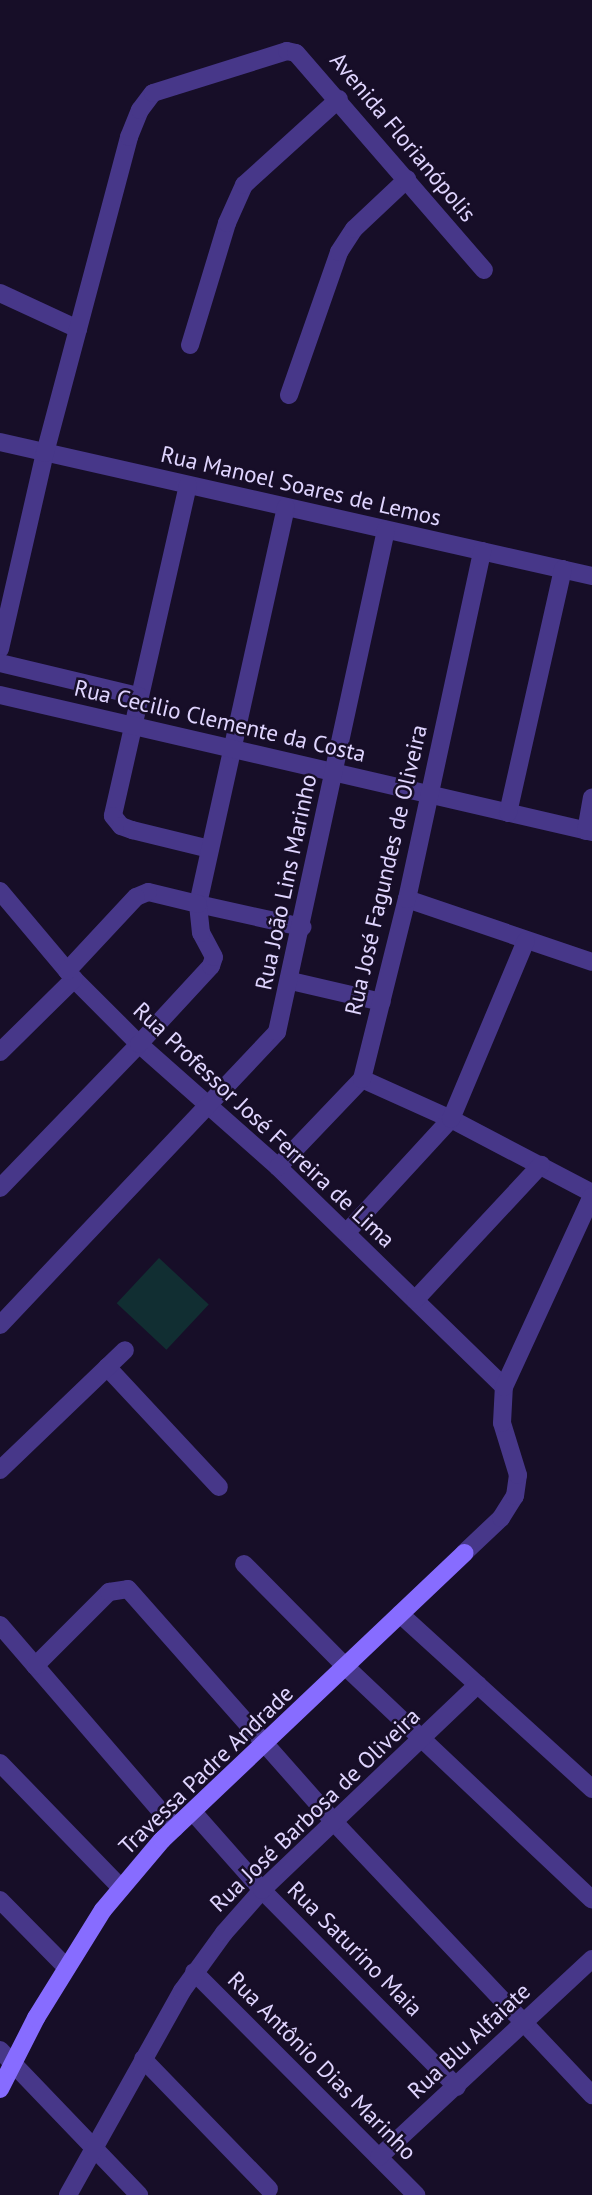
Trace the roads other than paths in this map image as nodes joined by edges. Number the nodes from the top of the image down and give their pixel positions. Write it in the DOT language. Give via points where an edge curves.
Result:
graph roads {
  1 [pos="339,99"];
  2 [pos="407,179"];
  3 [pos="484,270"];
  4 [pos="0,293"];
  5 [pos="78,329"];
  6 [pos="190,345"];
  7 [pos="289,395"];
  8 [pos="0,442"];
  9 [pos="45,453"];
  10 [pos="188,485"];
  11 [pos="286,508"];
  12 [pos="386,530"];
  13 [pos="482,551"];
  14 [pos="563,569"];
  15 [pos="592,576"];
  16 [pos="0,649"];
  17 [pos="0,663"];
  18 [pos="0,695"];
  19 [pos="139,696"];
  20 [pos="132,726"];
  21 [pos="233,749"];
  22 [pos="335,773"];
  23 [pos="429,795"];
  24 [pos="592,798"];
  25 [pos="508,813"];
  26 [pos="589,832"];
  27 [pos="210,849"];
  28 [pos="0,891"];
  29 [pos="407,899"];
  30 [pos="198,904"];
  31 [pos="302,927"];
  32 [pos="526,941"];
  33 [pos="592,962"];
  34 [pos="71,975"];
  35 [pos="290,981"];
  36 [pos="382,1002"];
  37 [pos="139,1044"];
  38 [pos="0,1052"];
  39 [pos="362,1079"];
  40 [pos="208,1106"];
  41 [pos="451,1119"];
  42 [pos="541,1164"];
  43 [pos="278,1167"];
  44 [pos="0,1188"];
  45 [pos="592,1195"];
  46 [pos="347,1232"];
  47 [pos="415,1300"];
  48 [pos="0,1325"];
  49 [pos="125,1350"];
  50 [pos="107,1367"];
  51 [pos="504,1387"];
  52 [pos="0,1470"];
  53 [pos="219,1487"];
  54 [pos="244,1564"];
  55 [pos="400,1614"];
  56 [pos="0,1625"];
  57 [pos="35,1666"];
  58 [pos="347,1668"];
  59 [pos="478,1684"];
  60 [pos="423,1738"];
  61 [pos="265,1745"];
  62 [pos="0,1763"];
  63 [pos="592,1789"];
  64 [pos="193,1812"];
  65 [pos="334,1822"];
  66 [pos="175,1828"];
  67 [pos="121,1888"];
  68 [pos="262,1889"];
  69 [pos="0,1900"];
  70 [pos="592,1900"];
  71 [pos="592,1959"];
  72 [pos="67,1968"];
  73 [pos="194,1972"];
  74 [pos="524,2023"];
  75 [pos="6,2056"];
  76 [pos="143,2059"];
  77 [pos="457,2087"];
  78 [pos="0,2089"];
  79 [pos="592,2095"];
  80 [pos="96,2151"];
  81 [pos="379,2157"];
  82 [pos="269,2189"];
  83 [pos="68,2195"];
  84 [pos="139,2195"];
  85 [pos="416,2195"];
  1 -- 2 [label="street, Avenida Florianópolis"];
  1 -- 5 [label="street, Avenida Florianópolis" via="303,57 287,51 153,93 140,110 130,137"];
  1 -- 6 [label="street" via="244,185 227,223"];
  2 -- 3 [label="street, Avenida Florianópolis"];
  2 -- 7 [label="street" via="354,229 339,251"];
  4 -- 5 [label="street"];
  5 -- 9 [label="street, Avenida Florianópolis"];
  8 -- 9 [label="street, Rua Manoel Soares de Lemos"];
  9 -- 10 [label="street, Rua Manoel Soares de Lemos"];
  9 -- 16 [label="street, Avenida Florianópolis"];
  10 -- 11 [label="street, Rua Manoel Soares de Lemos"];
  10 -- 19 [label="street"];
  11 -- 12 [label="street, Rua Manoel Soares de Lemos"];
  11 -- 21 [label="street"];
  12 -- 13 [label="street, Rua Manoel Soares de Lemos"];
  12 -- 22 [label="street, Rua João Lins Marinho"];
  13 -- 14 [label="street, Rua Manoel Soares de Lemos"];
  13 -- 23 [label="street, Rua José Fagundes de Oliveira"];
  14 -- 15 [label="street, Rua Manoel Soares de Lemos"];
  14 -- 25 [label="street"];
  17 -- 19 [label="street, Rua Cecilio Clemente da Costa"];
  18 -- 20 [label="street, Rua Cecilio Clemente da Costa"];
  19 -- 20 [label="street"];
  20 -- 21 [label="street, Rua Cecilio Clemente da Costa"];
  20 -- 27 [label="street" via="114,808 116,821 132,830"];
  21 -- 22 [label="street, Rua Cecilio Clemente da Costa"];
  21 -- 27 [label="street"];
  22 -- 23 [label="street, Rua Cecilio Clemente da Costa"];
  22 -- 31 [label="street, Rua João Lins Marinho"];
  23 -- 25 [label="street, Rua Cecilio Clemente da Costa"];
  23 -- 29 [label="street, Rua José Fagundes de Oliveira"];
  24 -- 26 [label="street"];
  25 -- 26 [label="street, Rua Cecilio Clemente da Costa"];
  27 -- 30 [label="street"];
  28 -- 34 [label="street, Rua Professor José Ferreira de Lima"];
  29 -- 32 [label="street"];
  29 -- 36 [label="street, Rua José Fagundes de Oliveira"];
  30 -- 31 [label="street"];
  30 -- 34 [label="street" via="148,892 136,897"];
  30 -- 37 [label="street" via="201,933 214,957 211,966"];
  31 -- 35 [label="street, Rua João Lins Marinho"];
  32 -- 33 [label="street"];
  32 -- 41 [label="street"];
  34 -- 37 [label="street, Rua Professor José Ferreira de Lima"];
  34 -- 38 [label="street"];
  35 -- 36 [label="street"];
  35 -- 40 [label="street, Rua João Lins Marinho" via="273,1038"];
  36 -- 39 [label="street, Rua José Fagundes de Oliveira"];
  37 -- 40 [label="street, Rua Professor José Ferreira de Lima"];
  37 -- 44 [label="street"];
  39 -- 41 [label="street"];
  39 -- 43 [label="street, Rua José Fagundes de Oliveira"];
  40 -- 43 [label="street, Rua Professor José Ferreira de Lima"];
  40 -- 48 [label="street"];
  41 -- 42 [label="street"];
  41 -- 46 [label="street"];
  42 -- 45 [label="street"];
  42 -- 47 [label="street"];
  43 -- 46 [label="street, Rua Professor José Ferreira de Lima"];
  45 -- 51 [label="street"];
  46 -- 47 [label="street, Rua Professor José Ferreira de Lima"];
  47 -- 51 [label="street, Rua Professor José Ferreira de Lima"];
  49 -- 50 [label="street"];
  50 -- 52 [label="street"];
  50 -- 53 [label="street"];
  51 -- 55 [label="street, Travessa Padre Andrade" via="502,1423 519,1475 515,1496 501,1518"];
  54 -- 58 [label="street"];
  55 -- 58 [label="street, Travessa Padre Andrade"];
  55 -- 59 [label="street"];
  56 -- 57 [label="street"];
  57 -- 61 [label="street" via="114,1588 128,1589"];
  57 -- 66 [label="street"];
  58 -- 60 [label="street"];
  58 -- 61 [label="street, Travessa Padre Andrade"];
  59 -- 60 [label="street, Rua José Barbosa de Oliveira"];
  59 -- 63 [label="street"];
  60 -- 65 [label="street, Rua José Barbosa de Oliveira"];
  60 -- 70 [label="street"];
  61 -- 64 [label="street, Travessa Padre Andrade"];
  61 -- 65 [label="street"];
  62 -- 67 [label="street"];
  64 -- 66 [label="street, Travessa Padre Andrade"];
  64 -- 68 [label="street, Rua Saturino Maia"];
  65 -- 68 [label="street, Rua José Barbosa de Oliveira"];
  65 -- 74 [label="street"];
  66 -- 67 [label="street, Travessa Padre Andrade"];
  67 -- 72 [label="street, Travessa Padre Andrade"];
  68 -- 73 [label="street, Rua José Barbosa de Oliveira"];
  68 -- 77 [label="street, Rua Saturino Maia"];
  69 -- 72 [label="street"];
  71 -- 74 [label="street, Rua Blu Alfaiate"];
  72 -- 75 [label="street, Travessa Padre Andrade"];
  73 -- 76 [label="street, Rua José Barbosa de Oliveira"];
  73 -- 81 [label="street, Rua Antônio Dias Marinho"];
  74 -- 77 [label="street, Rua Blu Alfaiate"];
  74 -- 79 [label="street"];
  75 -- 78 [label="street, Travessa Padre Andrade"];
  75 -- 80 [label="street"];
  76 -- 80 [label="street, Rua José Barbosa de Oliveira"];
  76 -- 82 [label="street"];
  77 -- 81 [label="street, Rua Blu Alfaiate"];
  80 -- 83 [label="street, Rua José Barbosa de Oliveira"];
  80 -- 84 [label="street"];
  81 -- 85 [label="street, Rua Antônio Dias Marinho"];
}
